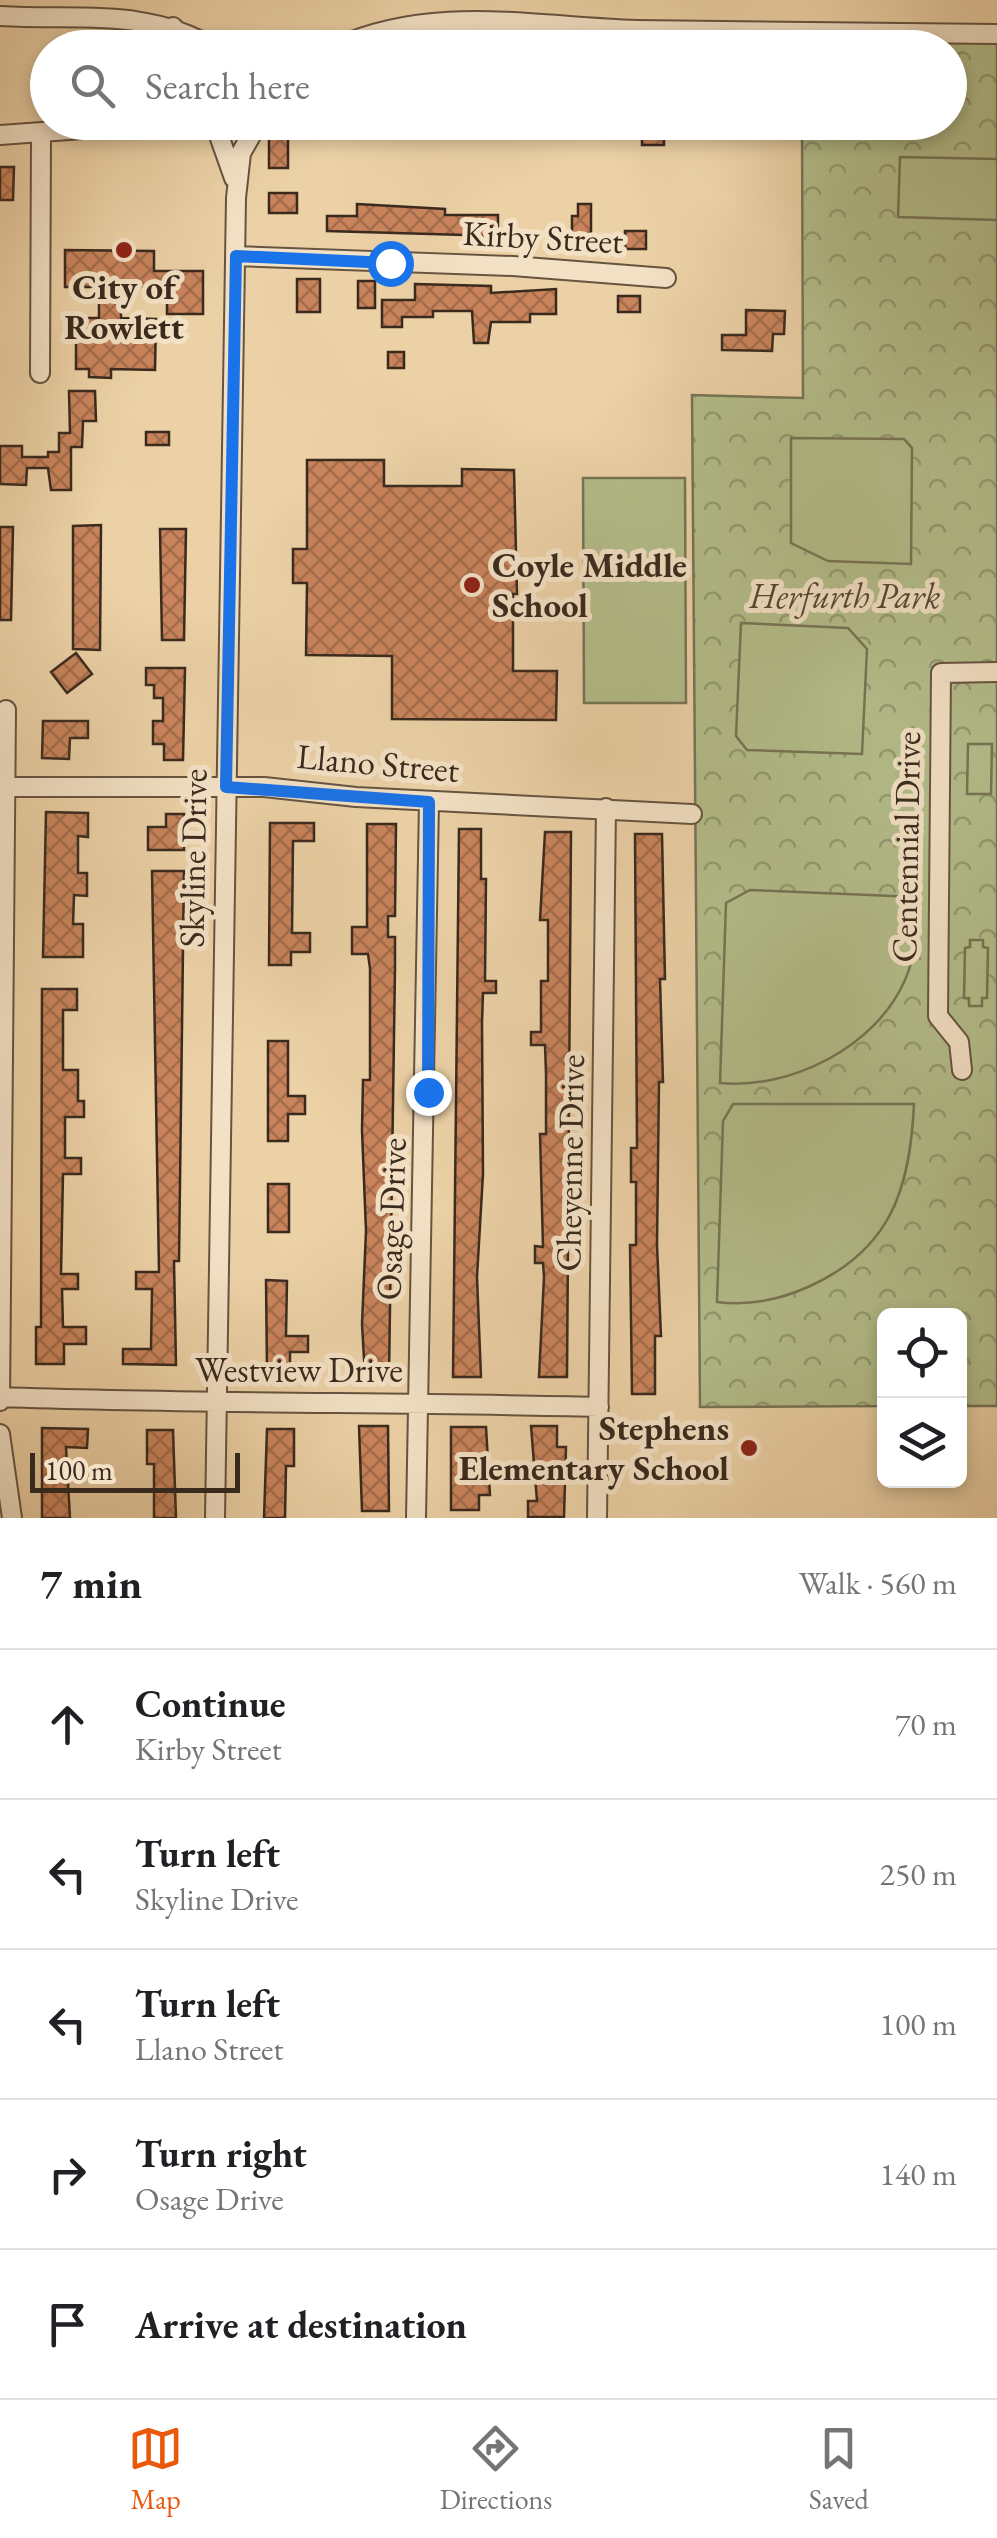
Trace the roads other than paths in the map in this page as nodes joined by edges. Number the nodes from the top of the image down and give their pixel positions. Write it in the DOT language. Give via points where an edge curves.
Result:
graph roads {
  1 [pos="0,16"];
  2 [pos="173,27"];
  3 [pos="581,28"];
  4 [pos="175,30"];
  5 [pos="179,30"];
  6 [pos="383,30"];
  7 [pos="573,30"];
  8 [pos="720,30"];
  9 [pos="967,34"];
  10 [pos="997,34"];
  11 [pos="0,135"];
  12 [pos="30,135"];
  13 [pos="40,140"];
  14 [pos="221,140"];
  15 [pos="249,140"];
  16 [pos="236,198"];
  17 [pos="236,256"];
  18 [pos="666,278"];
  19 [pos="40,373"];
  20 [pos="997,672"];
  21 [pos="6,710"];
  22 [pos="4,787"];
  23 [pos="226,787"];
  24 [pos="429,802"];
  25 [pos="606,808"];
  26 [pos="692,814"];
  27 [pos="962,1070"];
  28 [pos="0,1398"];
  29 [pos="418,1402"];
  30 [pos="215,1404"];
  31 [pos="599,1407"];
  32 [pos="0,1434"];
  33 [pos="12,1518"];
  34 [pos="216,1518"];
  35 [pos="416,1518"];
  36 [pos="597,1518"];
  1 -- 2 [label="street" via="134,19"];
  2 -- 4 [label="street"];
  2 -- 5 [label="street"];
  3 -- 6 [label="street" via="508,19"];
  3 -- 7 [label="street"];
  3 -- 8 [label="street"];
  9 -- 10 [label="street"];
  11 -- 12 [label="street"];
  13 -- 19 [label="street"];
  14 -- 16 [label="street, Skyline Drive"];
  15 -- 16 [label="street, Skyline Drive"];
  16 -- 17 [label="street, Skyline Drive"];
  17 -- 18 [label="street, Kirby Street"];
  17 -- 23 [label="street, Skyline Drive"];
  20 -- 27 [label="street, Centennial Drive" via="941,673 938,1016 959,1042"];
  21 -- 22 [label="street"];
  22 -- 23 [label="street, Llano Street"];
  22 -- 28 [label="street"];
  23 -- 24 [label="street, Llano Street"];
  23 -- 30 [label="street, Skyline Drive"];
  24 -- 25 [label="street, Llano Street"];
  24 -- 29 [label="street, Osage Drive"];
  25 -- 26 [label="street, Llano Street"];
  25 -- 31 [label="street, Cheyenne Drive"];
  28 -- 30 [label="street, Westview Drive"];
  29 -- 30 [label="street, Westview Drive"];
  29 -- 31 [label="street, Westview Drive"];
  29 -- 35 [label="street, Osage Drive"];
  30 -- 34 [label="street, Skyline Drive"];
  31 -- 36 [label="street, Cheyenne Drive"];
  32 -- 33 [label="street"];
}
